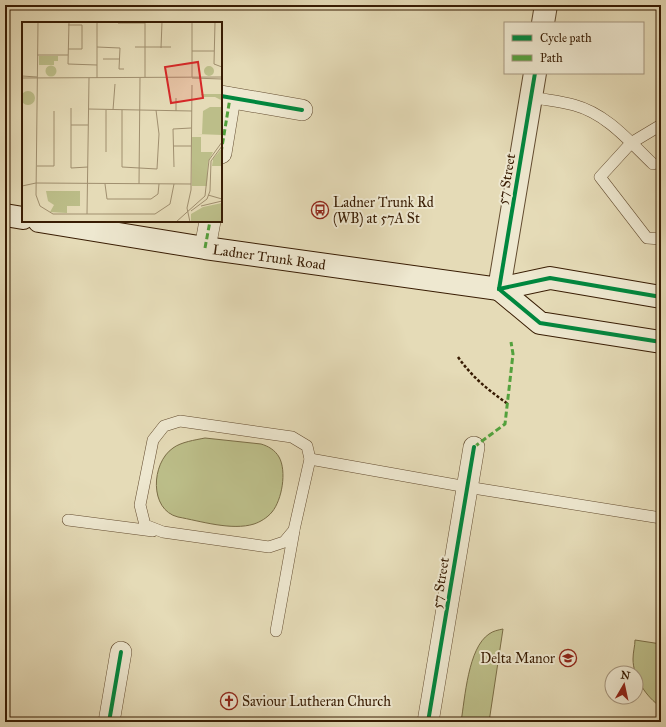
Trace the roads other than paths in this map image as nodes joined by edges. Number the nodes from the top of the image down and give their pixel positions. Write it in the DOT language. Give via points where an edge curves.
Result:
graph roads {
  1 [pos="546,5"];
  2 [pos="543,22"];
  3 [pos="535,74"];
  4 [pos="226,97"];
  5 [pos="531,97"];
  6 [pos="302,110"];
  7 [pos="661,124"];
  8 [pos="222,142"];
  9 [pos="631,143"];
  10 [pos="653,164"];
  11 [pos="5,215"];
  12 [pos="22,218"];
  13 [pos="46,222"];
  14 [pos="210,222"];
  15 [pos="661,239"];
  16 [pos="205,248"];
  17 [pos="499,289"];
  18 [pos="661,297"];
  19 [pos="661,342"];
  20 [pos="474,447"];
  21 [pos="310,459"];
  22 [pos="467,487"];
  23 [pos="661,518"];
  24 [pos="68,520"];
  25 [pos="294,530"];
  26 [pos="163,532"];
  27 [pos="276,631"];
  28 [pos="121,652"];
  29 [pos="109,722"];
  30 [pos="428,722"];
  1 -- 2 [label="main road"];
  3 -- 5 [label="main road, 57 Street"];
  4 -- 6 [label="street"];
  4 -- 8 [label="street"];
  5 -- 9 [label="lane" via="574,105 595,113 612,124"];
  5 -- 17 [label="main road, 57 Street"];
  7 -- 9 [label="lane"];
  9 -- 10 [label="lane"];
  9 -- 15 [label="lane" via="600,177 648,238"];
  11 -- 12 [label="main road"];
  13 -- 16 [label="main road, Ladner Trunk Road"];
  14 -- 16 [label="street"];
  16 -- 17 [label="main road, Ladner Trunk Road"];
  17 -- 18 [label="main road, Ladner Trunk Road" via="550,278"];
  17 -- 19 [label="main road" via="540,323"];
  20 -- 22 [label="street, 57 Street"];
  21 -- 22 [label="lane"];
  21 -- 25 [label="lane"];
  21 -- 26 [label="lane" via="307,446 292,438 180,421 164,426 153,440 140,505 145,524"];
  22 -- 23 [label="lane"];
  22 -- 30 [label="street, 57 Street"];
  24 -- 26 [label="lane"];
  25 -- 26 [label="lane" via="284,542 269,547"];
  25 -- 27 [label="lane"];
  28 -- 29 [label="street"];
}
